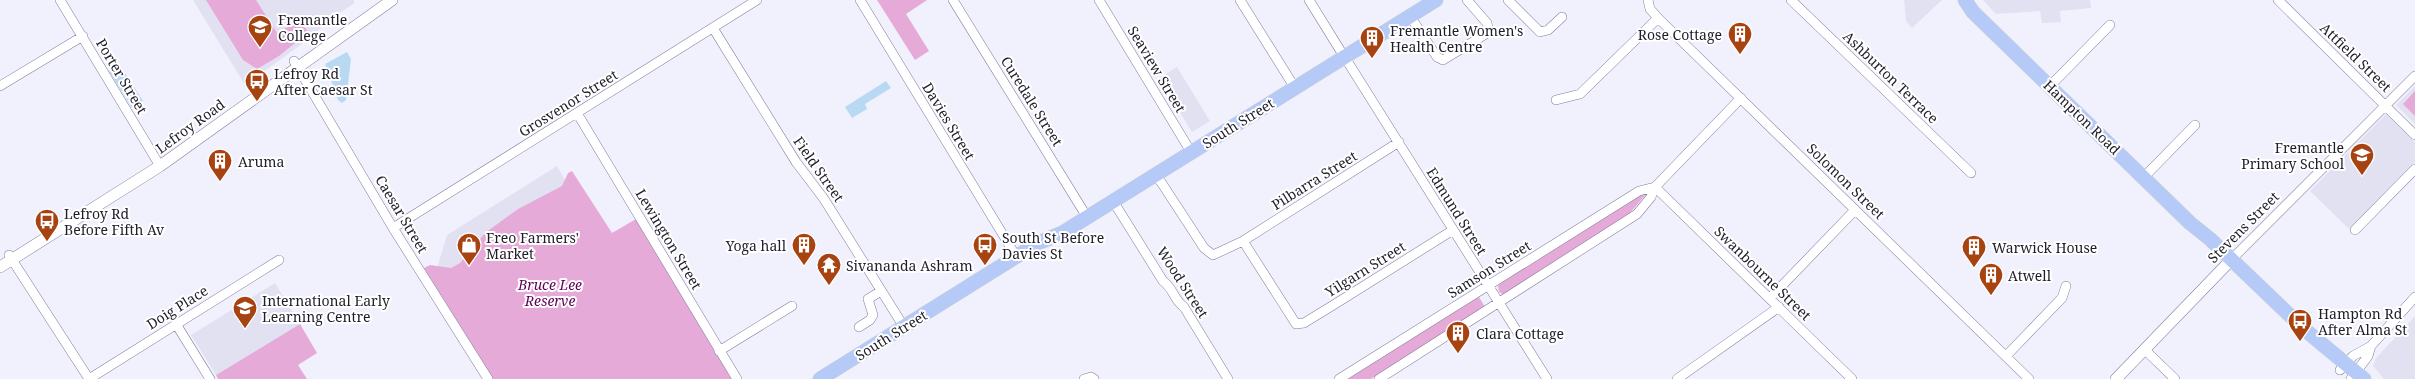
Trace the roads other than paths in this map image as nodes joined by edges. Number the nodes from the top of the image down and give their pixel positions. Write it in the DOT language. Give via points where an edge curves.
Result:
graph roads {
  1 [pos="60,0"];
  2 [pos="379,0"];
  3 [pos="392,0"];
  4 [pos="756,0"];
  5 [pos="860,0"];
  6 [pos="953,0"];
  7 [pos="1098,0"];
  8 [pos="1240,0"];
  9 [pos="1309,0"];
  10 [pos="1420,0"];
  11 [pos="1436,0"];
  12 [pos="1467,0"];
  13 [pos="1508,0"];
  14 [pos="1648,0"];
  15 [pos="1790,0"];
  16 [pos="1954,0"];
  17 [pos="2278,0"];
  18 [pos="1969,6"];
  19 [pos="1410,16"];
  20 [pos="1562,17"];
  21 [pos="1658,18"];
  22 [pos="2110,25"];
  23 [pos="713,28"];
  24 [pos="83,36"];
  25 [pos="1342,53"];
  26 [pos="296,64"];
  27 [pos="2415,76"];
  28 [pos="1293,84"];
  29 [pos="0,86"];
  30 [pos="2050,86"];
  31 [pos="1741,98"];
  32 [pos="1556,100"];
  33 [pos="2386,104"];
  34 [pos="577,113"];
  35 [pos="2195,125"];
  36 [pos="2415,135"];
  37 [pos="1399,142"];
  38 [pos="1189,149"];
  39 [pos="159,163"];
  40 [pos="2415,169"];
  41 [pos="1972,174"];
  42 [pos="1154,175"];
  43 [pos="2144,178"];
  44 [pos="1655,187"];
  45 [pos="1113,200"];
  46 [pos="1855,210"];
  47 [pos="1085,214"];
  48 [pos="393,228"];
  49 [pos="1453,230"];
  50 [pos="2355,230"];
  51 [pos="1243,240"];
  52 [pos="1016,256"];
  53 [pos="7,258"];
  54 [pos="279,260"];
  55 [pos="2229,262"];
  56 [pos="0,267"];
  57 [pos="1488,286"];
  58 [pos="2066,286"];
  59 [pos="882,291"];
  60 [pos="2415,297"];
  61 [pos="1770,298"];
  62 [pos="1499,304"];
  63 [pos="792,306"];
  64 [pos="1779,307"];
  65 [pos="176,324"];
  66 [pos="904,326"];
  67 [pos="859,327"];
  68 [pos="2371,346"];
  69 [pos="2145,350"];
  70 [pos="720,351"];
  71 [pos="2006,356"];
  72 [pos="2351,374"];
  73 [pos="89,379"];
  74 [pos="210,379"];
  75 [pos="488,379"];
  76 [pos="737,379"];
  77 [pos="820,379"];
  78 [pos="1084,379"];
  79 [pos="1094,379"];
  80 [pos="1228,379"];
  81 [pos="1339,379"];
  82 [pos="1379,379"];
  83 [pos="1547,379"];
  84 [pos="1678,379"];
  85 [pos="1852,379"];
  86 [pos="2029,379"];
  87 [pos="2116,379"];
  88 [pos="2175,379"];
  1 -- 24 [label="street, Porter Street"];
  2 -- 26 [label="street, Lefroy Road"];
  3 -- 26 [label="street, Lefroy Road"];
  4 -- 23 [label="street, Grosvenor Street"];
  5 -- 52 [label="street, Davies Street"];
  6 -- 47 [label="street, Curedale Street"];
  7 -- 38 [label="street, Seaview Street"];
  8 -- 28 [label="street"];
  9 -- 25 [label="street, Edmund Street"];
  10 -- 25 [label="main road, South Street"];
  11 -- 19 [label="main road, South Street"];
  12 -- 19 [label="street" via="1487,23 1489,32 1443,60 1437,57"];
  13 -- 20 [label="street" via="1540,32 1548,30"];
  14 -- 21 [label="street, Solomon Street" via="1650,9"];
  15 -- 41 [label="street, Ashburton Terrace"];
  16 -- 18 [label="main road, Hampton Road"];
  17 -- 33 [label="street, Attfield Street"];
  18 -- 30 [label="main road, Hampton Road"];
  19 -- 25 [label="main road, South Street"];
  21 -- 31 [label="street, Solomon Street"];
  21 -- 32 [label="street" via="1580,94"];
  22 -- 30 [label="street"];
  23 -- 34 [label="street, Grosvenor Street"];
  23 -- 59 [label="street, Field Street" via="796,162 824,199"];
  24 -- 29 [label="street"];
  24 -- 39 [label="street, Porter Street"];
  25 -- 28 [label="main road, South Street"];
  25 -- 37 [label="street, Edmund Street"];
  26 -- 39 [label="street, Lefroy Road"];
  26 -- 48 [label="street, Caesar Street"];
  27 -- 33 [label="street, Stevens Street"];
  28 -- 38 [label="main road, South Street"];
  30 -- 43 [label="main road, Hampton Road"];
  31 -- 44 [label="street, Samson Street"];
  31 -- 46 [label="street, Solomon Street"];
  33 -- 36 [label="street, Attfield Street"];
  33 -- 55 [label="street, Stevens Street"];
  34 -- 48 [label="street, Grosvenor Street"];
  34 -- 70 [label="street, Lewington Street"];
  35 -- 43 [label="street"];
  37 -- 49 [label="street, Edmund Street"];
  37 -- 51 [label="street, Pilbarra Street"];
  38 -- 42 [label="main road, South Street"];
  38 -- 47 [label="main road, South Street"];
  39 -- 53 [label="street, Lefroy Road"];
  40 -- 50 [label="street"];
  42 -- 45 [label="main road, South Street"];
  42 -- 51 [label="street, Pilbarra Street" via="1204,248 1214,255"];
  43 -- 55 [label="main road, Hampton Road"];
  44 -- 57 [label="street, Samson Street" via="1639,191"];
  44 -- 61 [label="street, Swanbourne Street"];
  44 -- 62 [label="street, Samson Street" via="1637,214"];
  45 -- 47 [label="main road, South Street"];
  45 -- 80 [label="street, Wood Street"];
  46 -- 61 [label="street"];
  46 -- 71 [label="street, Solomon Street"];
  47 -- 52 [label="main road, South Street" via="1062,233"];
  48 -- 75 [label="street, Caesar Street"];
  49 -- 51 [label="street, Yilgarn Street" via="1304,323 1296,324"];
  49 -- 57 [label="street, Edmund Street"];
  52 -- 66 [label="main road, South Street"];
  53 -- 56 [label="street, Lefroy Road"];
  53 -- 73 [label="street"];
  54 -- 65 [label="street, Doig Place"];
  55 -- 69 [label="street, Stevens Street"];
  55 -- 72 [label="main road, Hampton Road"];
  57 -- 62 [label="street, Edmund Street"];
  57 -- 81 [label="street, Samson Street"];
  58 -- 71 [label="street" via="2062,298"];
  59 -- 66 [label="street, Field Street"];
  59 -- 67 [label="street" via="868,299 873,315"];
  60 -- 68 [label="street"];
  61 -- 64 [label="street, Swanbourne Street"];
  62 -- 82 [label="street, Samson Street"];
  62 -- 83 [label="street, Edmund Street"];
  63 -- 70 [label="street"];
  64 -- 84 [label="street"];
  64 -- 85 [label="street, Swanbourne Street"];
  65 -- 73 [label="street, Doig Place"];
  65 -- 74 [label="street"];
  66 -- 77 [label="main road, South Street"];
  68 -- 72 [label="street" via="2368,356"];
  68 -- 72 [label="street" via="2361,350"];
  69 -- 87 [label="street, Stevens Street"];
  69 -- 88 [label="street"];
  70 -- 76 [label="street, Lewington Street"];
  71 -- 86 [label="street, Solomon Street"];
  78 -- 79 [label="street"];
}
